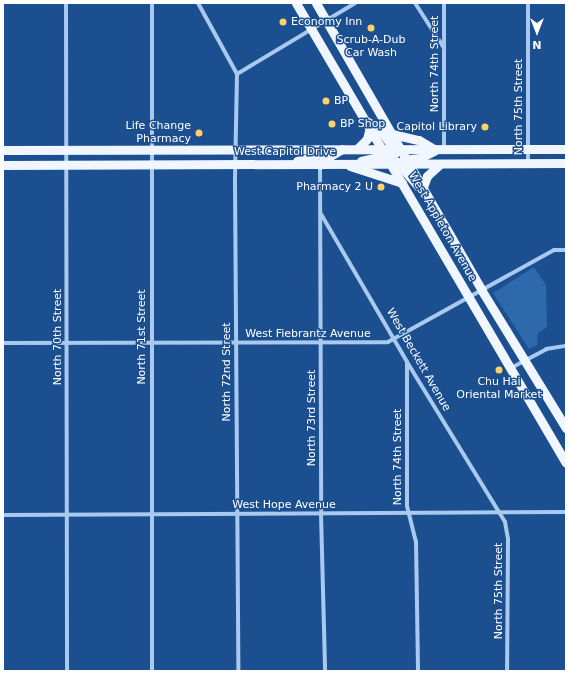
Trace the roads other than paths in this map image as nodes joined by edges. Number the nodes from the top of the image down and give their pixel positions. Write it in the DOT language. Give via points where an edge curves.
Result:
graph roads {
  1 [pos="66,3"];
  2 [pos="152,3"];
  3 [pos="198,3"];
  4 [pos="296,3"];
  5 [pos="316,3"];
  6 [pos="355,3"];
  7 [pos="415,3"];
  8 [pos="444,3"];
  9 [pos="528,3"];
  10 [pos="326,20"];
  11 [pos="312,29"];
  12 [pos="444,48"];
  13 [pos="237,74"];
  14 [pos="368,124"];
  15 [pos="392,134"];
  16 [pos="151,149"];
  17 [pos="235,149"];
  18 [pos="320,149"];
  19 [pos="343,149"];
  20 [pos="357,149"];
  21 [pos="566,149"];
  22 [pos="3,150"];
  23 [pos="66,150"];
  24 [pos="440,150"];
  25 [pos="492,150"];
  26 [pos="528,150"];
  27 [pos="392,152"];
  28 [pos="401,163"];
  29 [pos="566,163"];
  30 [pos="151,164"];
  31 [pos="236,164"];
  32 [pos="288,164"];
  33 [pos="349,164"];
  34 [pos="477,164"];
  35 [pos="528,164"];
  36 [pos="3,165"];
  37 [pos="320,165"];
  38 [pos="438,165"];
  39 [pos="65,166"];
  40 [pos="402,183"];
  41 [pos="423,187"];
  42 [pos="428,195"];
  43 [pos="321,214"];
  44 [pos="566,250"];
  45 [pos="482,291"];
  46 [pos="470,298"];
  47 [pos="396,340"];
  48 [pos="3,343"];
  49 [pos="67,343"];
  50 [pos="151,343"];
  51 [pos="236,343"];
  52 [pos="320,343"];
  53 [pos="566,346"];
  54 [pos="524,359"];
  55 [pos="407,362"];
  56 [pos="510,368"];
  57 [pos="566,428"];
  58 [pos="566,463"];
  59 [pos="566,512"];
  60 [pos="408,513"];
  61 [pos="236,514"];
  62 [pos="321,514"];
  63 [pos="499,514"];
  64 [pos="3,515"];
  65 [pos="67,515"];
  66 [pos="152,515"];
  67 [pos="67,671"];
  68 [pos="152,671"];
  69 [pos="238,671"];
  70 [pos="325,671"];
  71 [pos="418,671"];
  72 [pos="507,671"];
  1 -- 23 [label="street, North 70th Street"];
  2 -- 16 [label="street, North 71st Street"];
  3 -- 13 [label="street"];
  4 -- 11 [label="main road, West Appleton Avenue"];
  5 -- 10 [label="main road, West Appleton Avenue"];
  6 -- 10 [label="street"];
  7 -- 12 [label="street"];
  8 -- 12 [label="street, North 74th Street"];
  9 -- 26 [label="street, North 75th Street"];
  10 -- 11 [label="street"];
  10 -- 15 [label="main road, West Appleton Avenue"];
  11 -- 13 [label="street"];
  11 -- 14 [label="main road, West Appleton Avenue"];
  12 -- 24 [label="street, North 74th Street"];
  13 -- 17 [label="street, North 72nd Street"];
  14 -- 20 [label="main road" via="367,140"];
  14 -- 27 [label="main road, West Appleton Avenue"];
  15 -- 24 [label="main road" via="419,140"];
  15 -- 27 [label="main road, West Appleton Avenue"];
  16 -- 17 [label="main road, West Capitol Drive"];
  16 -- 23 [label="main road, West Capitol Drive"];
  16 -- 30 [label="street, North 71st Street"];
  17 -- 18 [label="main road, West Capitol Drive"];
  17 -- 31 [label="street, North 72nd Street"];
  18 -- 19 [label="main road, West Capitol Drive"];
  18 -- 32 [label="main road" via="314,157"];
  19 -- 20 [label="main road, West Capitol Drive"];
  19 -- 37 [label="main road" via="327,157"];
  20 -- 27 [label="main road, West Capitol Drive"];
  21 -- 26 [label="main road, West Capitol Drive"];
  22 -- 23 [label="main road, West Capitol Drive"];
  23 -- 39 [label="street, North 70th Street"];
  24 -- 25 [label="main road, West Capitol Drive"];
  24 -- 27 [label="main road, West Capitol Drive"];
  24 -- 28 [label="main road"];
  25 -- 26 [label="main road, West Capitol Drive"];
  25 -- 34 [label="main road" via="480,158"];
  26 -- 35 [label="street, North 75th Street"];
  27 -- 28 [label="main road, West Appleton Avenue"];
  27 -- 28 [label="main road, West Appleton Avenue"];
  27 -- 33 [label="main road"];
  28 -- 33 [label="main road, West Capitol Drive"];
  28 -- 38 [label="main road, West Capitol Drive"];
  28 -- 40 [label="main road, West Appleton Avenue"];
  28 -- 41 [label="main road, West Appleton Avenue"];
  28 -- 42 [label="main road" via="417,188"];
  29 -- 35 [label="main road, West Capitol Drive"];
  30 -- 31 [label="main road, West Capitol Drive"];
  30 -- 39 [label="main road, West Capitol Drive"];
  30 -- 50 [label="street, North 71st Street"];
  31 -- 32 [label="main road, West Capitol Drive"];
  31 -- 51 [label="street, North 72nd Street"];
  32 -- 37 [label="main road, West Capitol Drive"];
  33 -- 37 [label="main road, West Capitol Drive"];
  33 -- 40 [label="main road"];
  34 -- 35 [label="main road, West Capitol Drive"];
  34 -- 38 [label="main road, West Capitol Drive"];
  36 -- 39 [label="main road, West Capitol Drive"];
  37 -- 43 [label="street, North 73rd Street"];
  38 -- 41 [label="main road" via="427,176"];
  39 -- 49 [label="street, North 70th Street"];
  40 -- 46 [label="main road, West Appleton Avenue"];
  41 -- 42 [label="main road, West Appleton Avenue"];
  42 -- 45 [label="main road, West Appleton Avenue"];
  43 -- 47 [label="street, West Beckett Avenue"];
  43 -- 52 [label="street, North 73rd Street"];
  44 -- 45 [label="street" via="554,250"];
  45 -- 46 [label="street"];
  45 -- 54 [label="main road, West Appleton Avenue"];
  46 -- 47 [label="street"];
  46 -- 56 [label="main road, West Appleton Avenue"];
  47 -- 52 [label="street, West Fiebrantz Avenue" via="380,343"];
  47 -- 55 [label="street, West Beckett Avenue"];
  48 -- 49 [label="street, West Fiebrantz Avenue"];
  49 -- 50 [label="street, West Fiebrantz Avenue"];
  49 -- 65 [label="street, North 70th Street"];
  50 -- 51 [label="street, West Fiebrantz Avenue"];
  50 -- 66 [label="street, North 71st Street"];
  51 -- 52 [label="street, West Fiebrantz Avenue"];
  51 -- 61 [label="street, North 72nd Street"];
  52 -- 62 [label="street, North 73rd Street"];
  53 -- 54 [label="street" via="546,349"];
  54 -- 56 [label="street"];
  54 -- 57 [label="main road, West Appleton Avenue"];
  55 -- 60 [label="street, North 74th Street"];
  55 -- 63 [label="street, West Beckett Avenue"];
  56 -- 58 [label="main road, West Appleton Avenue"];
  59 -- 63 [label="street, West Hope Avenue"];
  60 -- 62 [label="street, West Hope Avenue"];
  60 -- 63 [label="street, West Hope Avenue"];
  60 -- 71 [label="street, North 74th Street" via="416,541"];
  61 -- 62 [label="street, West Hope Avenue"];
  61 -- 66 [label="street, West Hope Avenue"];
  61 -- 69 [label="street, North 72nd Street"];
  62 -- 70 [label="street, North 73rd Street"];
  63 -- 72 [label="street, North 75th Street" via="505,522 508,540"];
  64 -- 65 [label="street, West Hope Avenue"];
  65 -- 66 [label="street, West Hope Avenue"];
  65 -- 67 [label="street, North 70th Street"];
  66 -- 68 [label="street, North 71st Street"];
}
